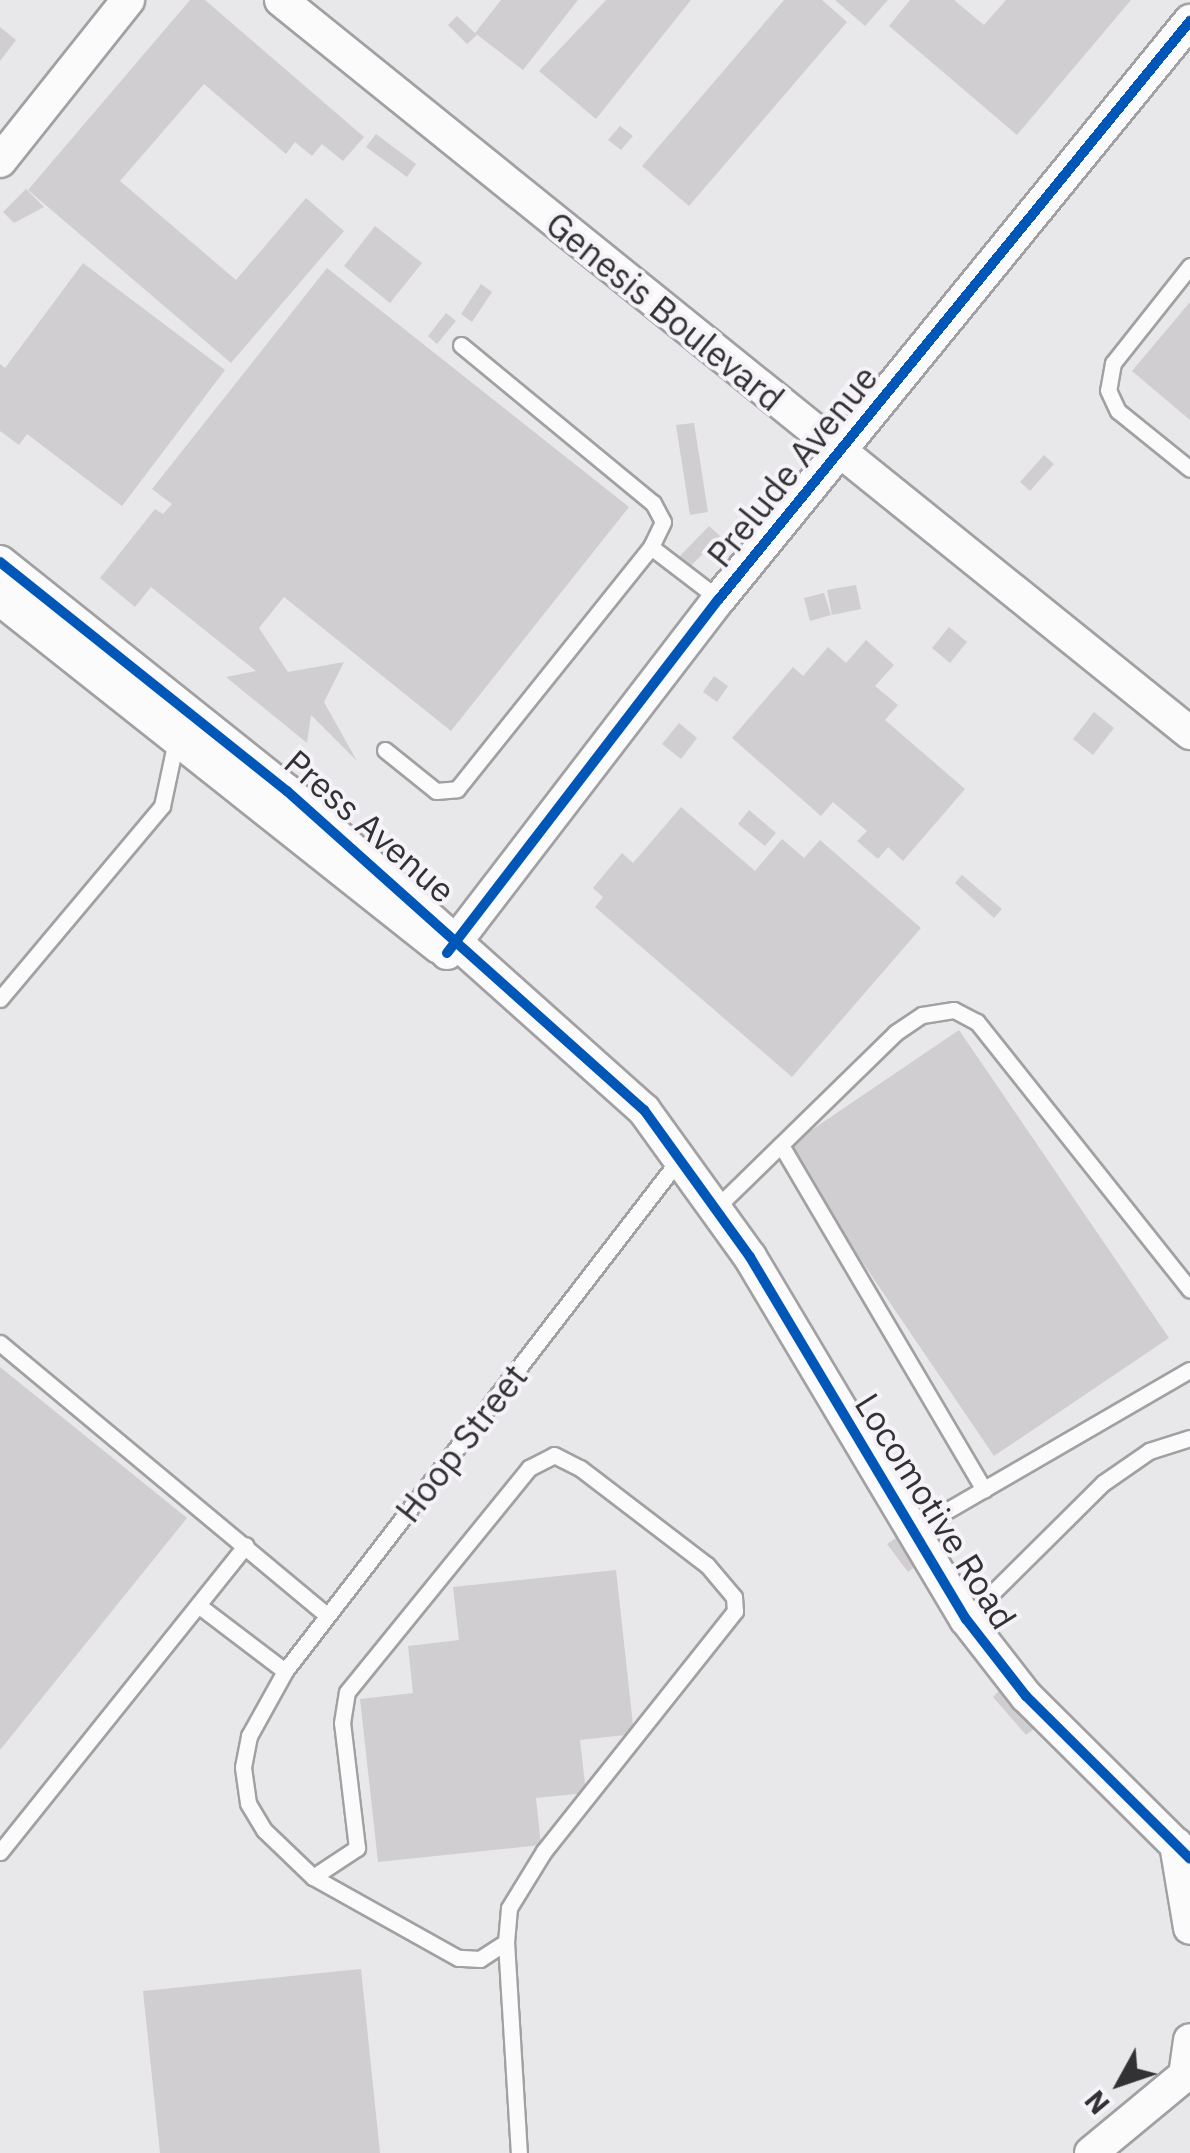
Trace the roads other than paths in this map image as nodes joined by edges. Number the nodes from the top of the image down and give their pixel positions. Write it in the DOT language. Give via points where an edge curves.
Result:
graph roads {
  1 [pos="128,0"];
  2 [pos="280,0"];
  3 [pos="1190,21"];
  4 [pos="0,161"];
  5 [pos="1190,266"];
  6 [pos="461,344"];
  7 [pos="838,452"];
  8 [pos="1190,470"];
  9 [pos="651,547"];
  10 [pos="0,562"];
  11 [pos="0,599"];
  12 [pos="719,600"];
  13 [pos="1190,733"];
  14 [pos="176,740"];
  15 [pos="384,750"];
  16 [pos="278,802"];
  17 [pos="453,946"];
  18 [pos="0,999"];
  19 [pos="781,1145"];
  20 [pos="682,1156"];
  21 [pos="717,1207"];
  22 [pos="1184,1268"];
  23 [pos="1190,1290"];
  24 [pos="0,1344"];
  25 [pos="1190,1370"];
  26 [pos="1190,1438"];
  27 [pos="984,1490"];
  28 [pos="910,1532"];
  29 [pos="246,1546"];
  30 [pos="198,1605"];
  31 [pos="328,1615"];
  32 [pos="966,1620"];
  33 [pos="285,1671"];
  34 [pos="1183,1851"];
  35 [pos="0,1852"];
  36 [pos="313,1876"];
  37 [pos="1190,1928"];
  38 [pos="506,1942"];
  39 [pos="1190,2040"];
  40 [pos="1186,2081"];
  41 [pos="519,2153"];
  42 [pos="1091,2153"];
  1 -- 4 [label="street"];
  2 -- 7 [label="street, Genesis Boulevard"];
  3 -- 7 [label="street, Prelude Avenue"];
  5 -- 8 [label="lane" via="1113,362 1108,390 1118,411"];
  6 -- 9 [label="lane" via="653,503 663,522"];
  7 -- 12 [label="street, Prelude Avenue"];
  7 -- 13 [label="street, Genesis Boulevard"];
  9 -- 12 [label="lane"];
  9 -- 15 [label="lane" via="457,789 436,791"];
  10 -- 16 [label="street, Press Avenue"];
  11 -- 14 [label="street, Press Avenue"];
  12 -- 17 [label="street, Prelude Avenue"];
  14 -- 16 [label="street, Press Avenue"];
  14 -- 18 [label="lane" via="162,806"];
  16 -- 17 [label="street, Press Avenue"];
  17 -- 20 [label="street, Press Avenue" via="644,1110"];
  19 -- 21 [label="lane"];
  19 -- 22 [label="lane" via="895,1034 922,1015 954,1010 977,1022"];
  19 -- 27 [label="lane"];
  20 -- 21 [label="street, Locomotive Road"];
  20 -- 31 [label="lane, Hoop Street"];
  21 -- 28 [label="street, Locomotive Road"];
  22 -- 23 [label="lane"];
  24 -- 29 [label="lane"];
  25 -- 27 [label="lane"];
  26 -- 32 [label="lane" via="1149,1451 1103,1483"];
  27 -- 28 [label="lane"];
  28 -- 32 [label="street, Locomotive Road"];
  29 -- 30 [label="lane"];
  29 -- 31 [label="lane"];
  30 -- 33 [label="lane"];
  30 -- 35 [label="lane"];
  31 -- 33 [label="lane, Hoop Street"];
  32 -- 34 [label="street, Locomotive Road" via="1026,1696"];
  33 -- 36 [label="lane, Hoop Street" via="249,1736 243,1767 248,1803 264,1830"];
  34 -- 37 [label="street"];
  36 -- 38 [label="lane" via="458,1958 480,1959"];
  36 -- 38 [label="lane" via="356,1848 342,1724 347,1692 528,1468 554,1455 707,1565 734,1597 735,1611 536,1862 510,1908"];
  38 -- 41 [label="lane"];
  39 -- 40 [label="street"];
  40 -- 42 [label="street"];
}
